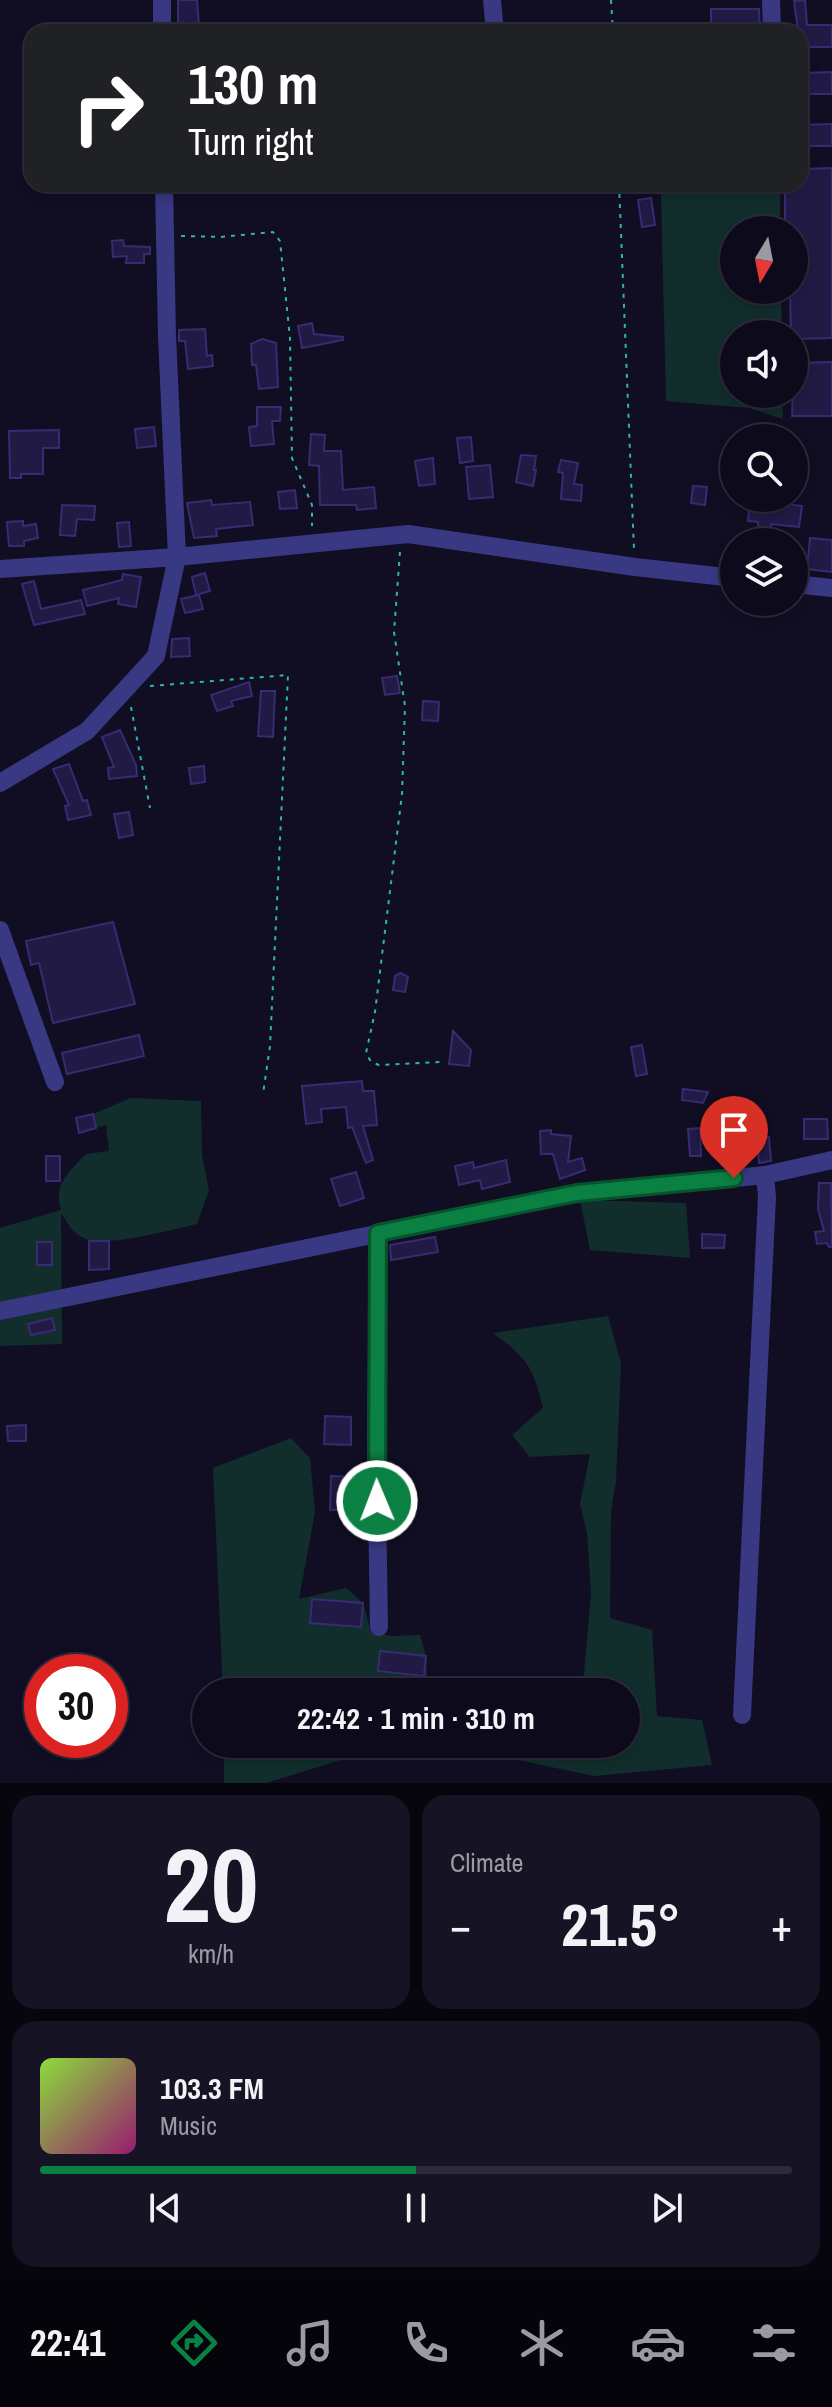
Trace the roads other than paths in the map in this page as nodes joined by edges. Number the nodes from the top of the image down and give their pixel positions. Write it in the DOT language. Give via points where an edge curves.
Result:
graph roads {
  1 [pos="162,0"];
  2 [pos="492,0"];
  3 [pos="771,0"];
  4 [pos="162,24"];
  5 [pos="494,24"];
  6 [pos="772,24"];
  7 [pos="164,192"];
  8 [pos="177,557"];
  9 [pos="0,569"];
  10 [pos="720,576"];
  11 [pos="808,585"];
  12 [pos="832,588"];
  13 [pos="0,783"];
  14 [pos="0,930"];
  15 [pos="55,1082"];
  16 [pos="832,1160"];
  17 [pos="765,1175"];
  18 [pos="378,1233"];
  19 [pos="0,1311"];
  20 [pos="379,1627"];
  21 [pos="742,1715"];
  1 -- 4 [label="street"];
  2 -- 5 [label="street"];
  3 -- 6 [label="street"];
  7 -- 8 [label="street"];
  8 -- 9 [label="street"];
  8 -- 10 [label="street" via="401,535"];
  8 -- 13 [label="street" via="156,656 87,731"];
  11 -- 12 [label="street"];
  14 -- 15 [label="street"];
  16 -- 17 [label="street"];
  17 -- 18 [label="street" via="577,1193"];
  17 -- 21 [label="street"];
  18 -- 19 [label="street"];
  18 -- 20 [label="street"];
}
